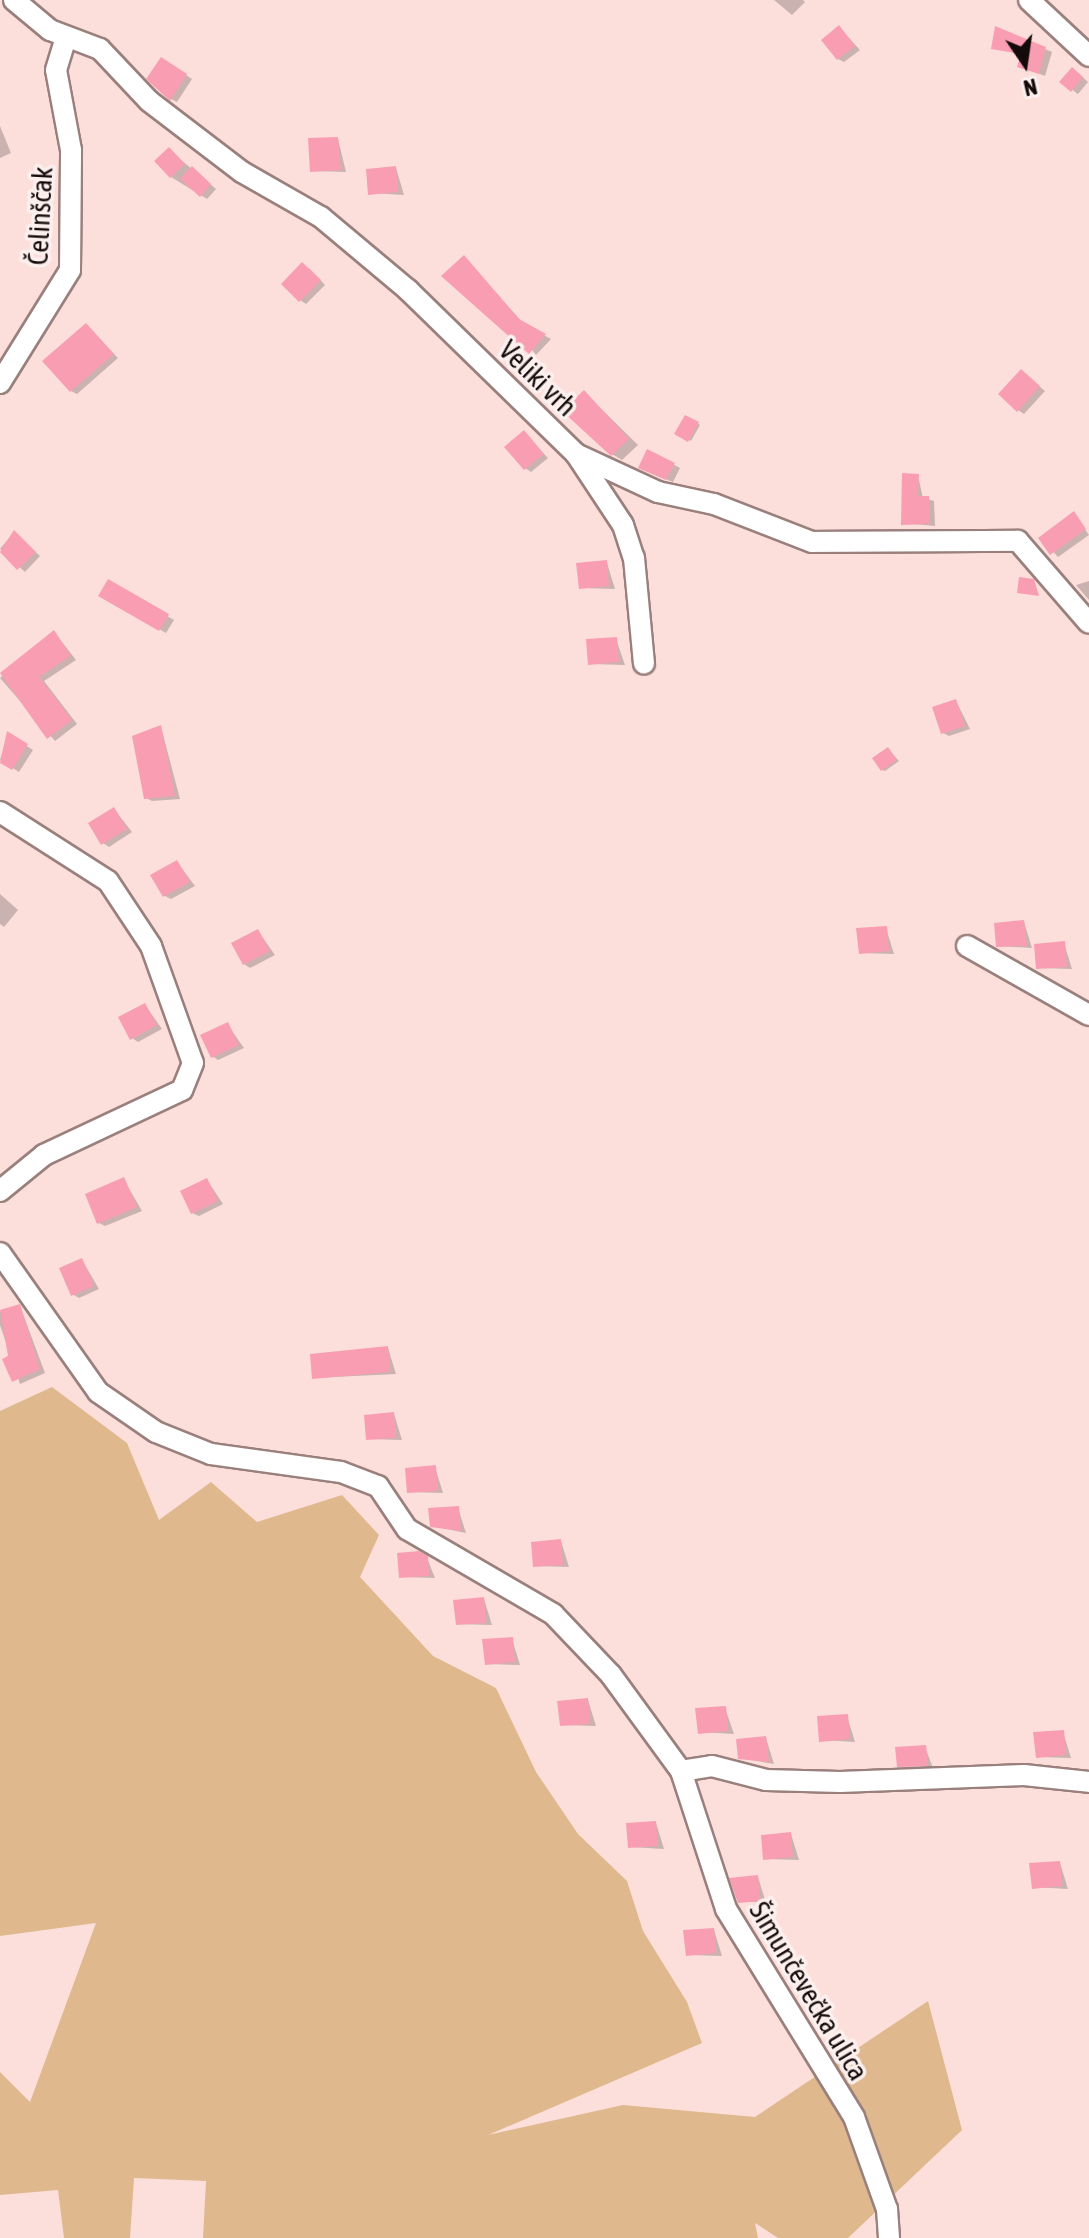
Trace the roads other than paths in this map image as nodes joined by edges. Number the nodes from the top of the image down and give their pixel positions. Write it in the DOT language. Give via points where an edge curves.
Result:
graph roads {
  1 [pos="14,0"];
  2 [pos="1029,0"];
  3 [pos="66,38"];
  4 [pos="1089,56"];
  5 [pos="0,383"];
  6 [pos="576,454"];
  7 [pos="1089,623"];
  8 [pos="644,664"];
  9 [pos="0,812"];
  10 [pos="967,946"];
  11 [pos="1089,1015"];
  12 [pos="0,1191"];
  13 [pos="0,1253"];
  14 [pos="681,1771"];
  15 [pos="1089,1782"];
  16 [pos="889,2238"];
  1 -- 3 [label="street, Veliki vrh"];
  2 -- 4 [label="street"];
  3 -- 5 [label="street, Čelinščak" via="56,70 71,150 70,270"];
  3 -- 6 [label="street, Veliki vrh" via="100,49 184,128 332,227"];
  6 -- 7 [label="street, Veliki vrh" via="658,492 714,504 812,542 1015,540"];
  6 -- 8 [label="street" via="631,547"];
  9 -- 12 [label="street" via="108,881 151,946 193,1063 182,1090 44,1155"];
  10 -- 11 [label="street"];
  13 -- 14 [label="street, Šimunčevečka ulica" via="98,1392 156,1432 211,1454 341,1472 378,1486 407,1529 553,1614 611,1675"];
  14 -- 15 [label="street" via="712,1766 766,1780 840,1782 1024,1775"];
  14 -- 16 [label="street, Šimunčevečka ulica" via="726,1909 854,2117 887,2209"];
}
